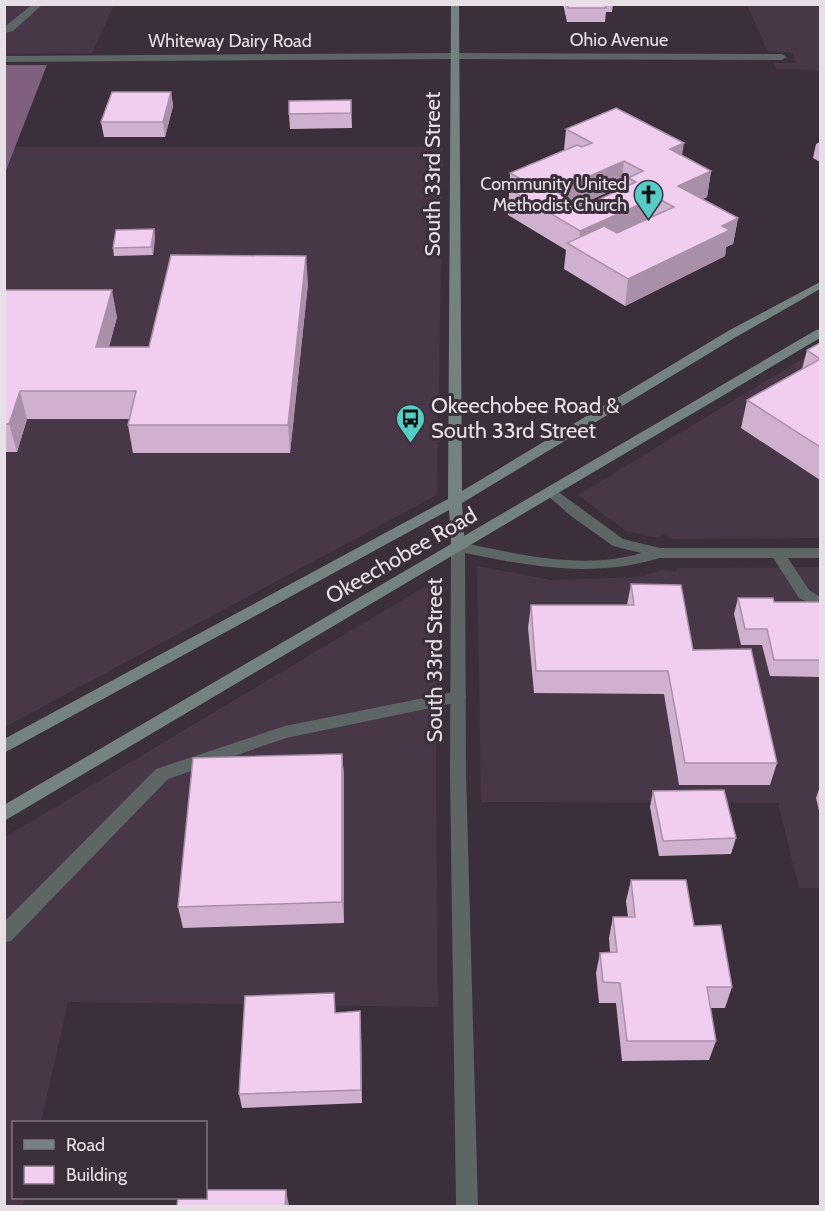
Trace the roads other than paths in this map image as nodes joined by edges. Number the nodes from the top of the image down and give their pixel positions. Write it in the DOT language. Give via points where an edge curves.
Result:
graph roads {
  1 [pos="39,4"];
  2 [pos="455,4"];
  3 [pos="4,30"];
  4 [pos="456,56"];
  5 [pos="782,57"];
  6 [pos="4,59"];
  7 [pos="820,285"];
  8 [pos="820,333"];
  9 [pos="553,492"];
  10 [pos="455,501"];
  11 [pos="458,548"];
  12 [pos="660,553"];
  13 [pos="777,553"];
  14 [pos="820,553"];
  15 [pos="820,603"];
  16 [pos="458,698"];
  17 [pos="4,747"];
  18 [pos="4,814"];
  19 [pos="4,936"];
  20 [pos="467,1206"];
  1 -- 3 [label="street"];
  2 -- 4 [label="main road, South 33rd Street"];
  4 -- 5 [label="street, Ohio Avenue"];
  4 -- 6 [label="street, Whiteway Dairy Road"];
  4 -- 10 [label="main road, South 33rd Street"];
  7 -- 10 [label="main road, Okeechobee Road"];
  8 -- 9 [label="main road, Okeechobee Road"];
  9 -- 11 [label="main road, Okeechobee Road"];
  9 -- 12 [label="street" via="618,543"];
  10 -- 11 [label="main road, South 33rd Street"];
  10 -- 17 [label="main road, Okeechobee Road"];
  11 -- 12 [label="street" via="549,565 636,562"];
  11 -- 16 [label="street, South 33rd Street"];
  11 -- 18 [label="main road, Okeechobee Road"];
  12 -- 13 [label="street"];
  13 -- 14 [label="street"];
  13 -- 15 [label="street" via="804,594"];
  16 -- 19 [label="street" via="285,732 162,774"];
  16 -- 20 [label="street, South 33rd Street"];
}
